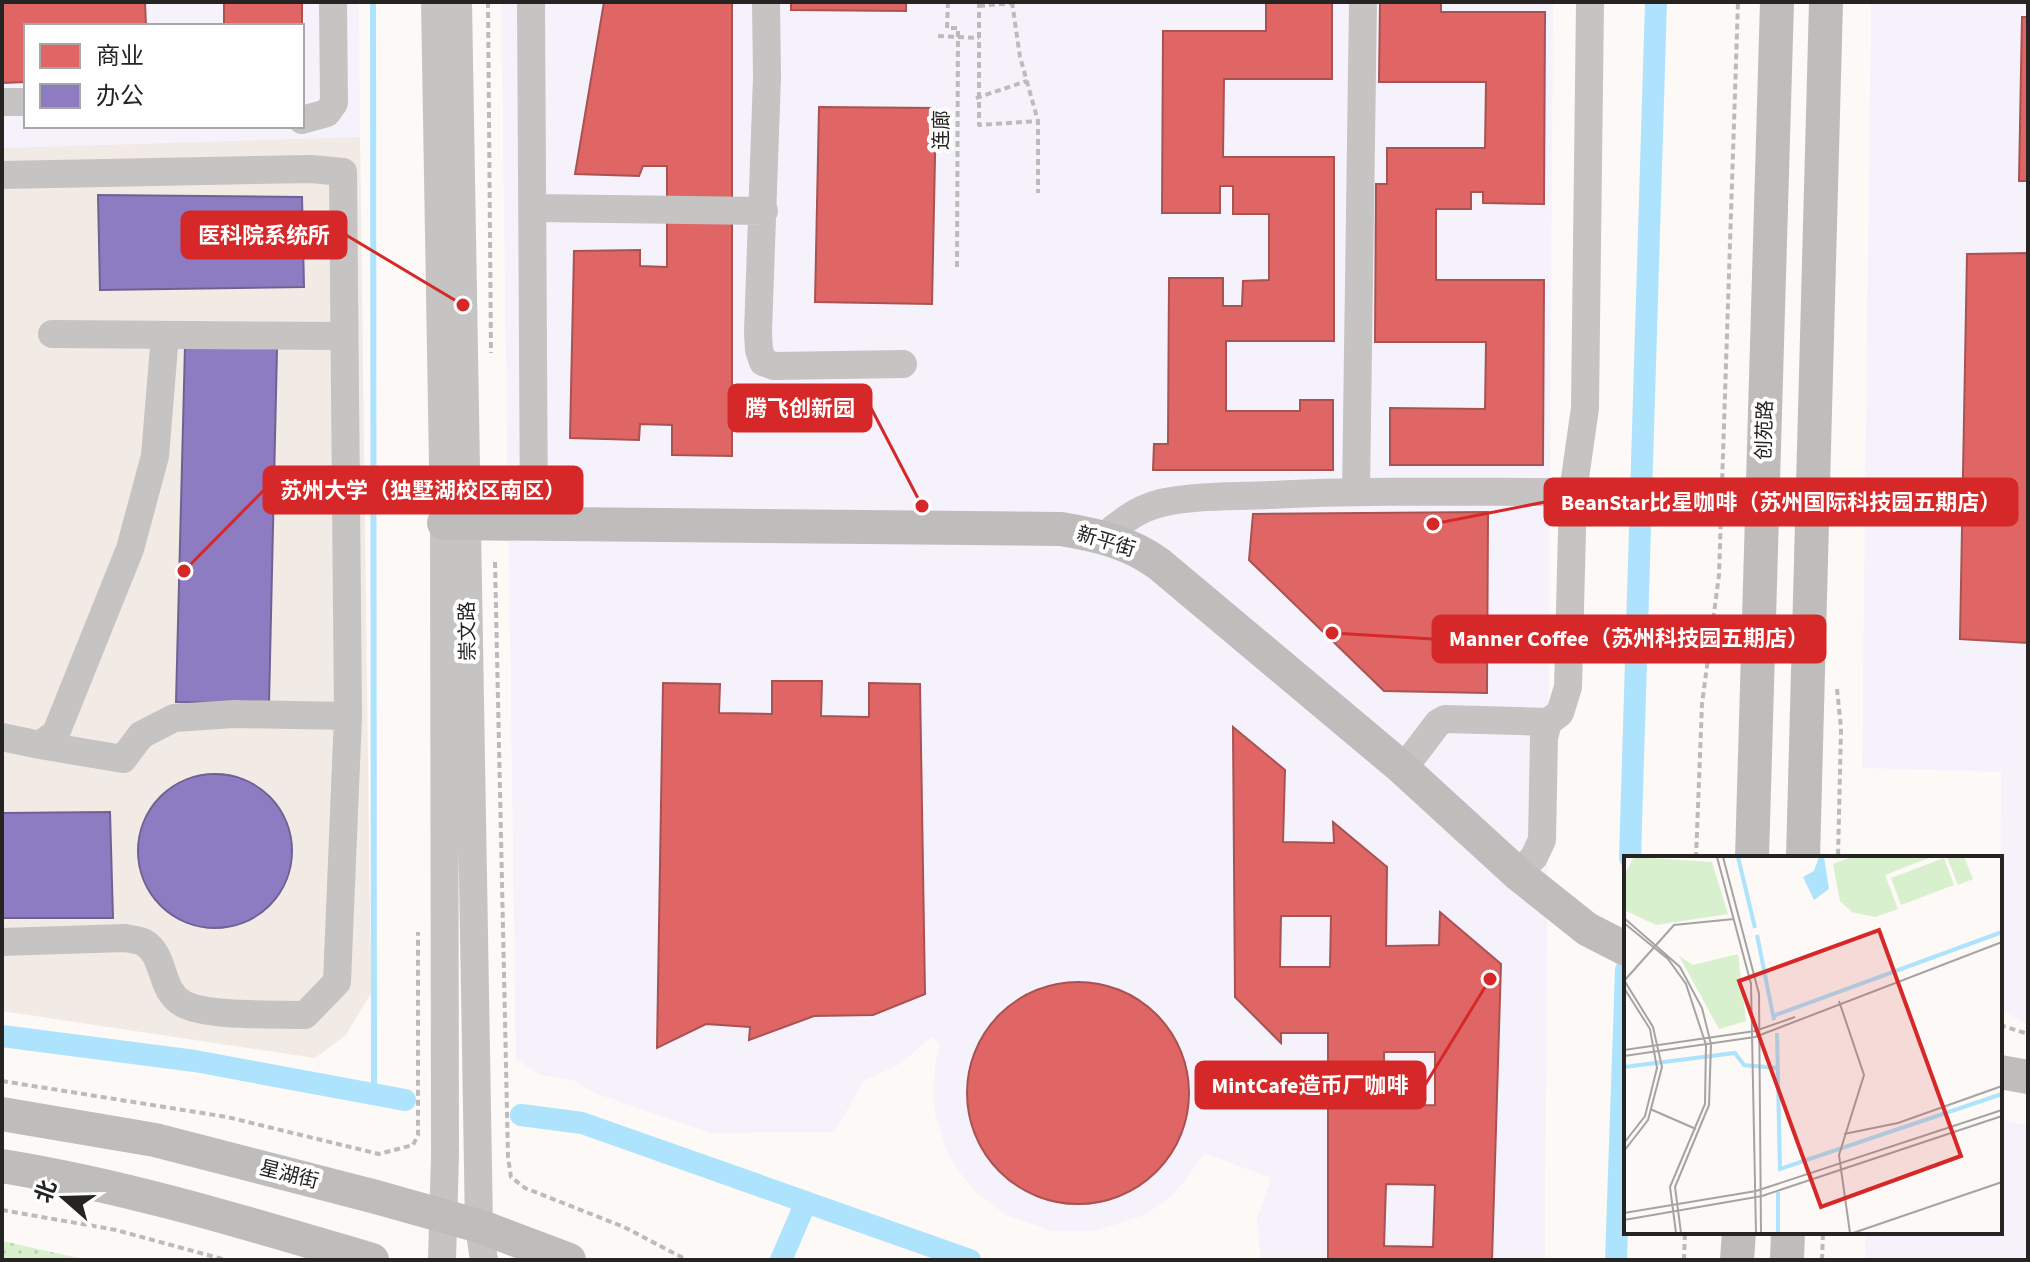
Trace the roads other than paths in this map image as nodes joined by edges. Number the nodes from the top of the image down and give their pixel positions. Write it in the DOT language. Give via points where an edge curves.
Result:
graph roads {
  1 [pos="333,2"];
  2 [pos="435,2"];
  3 [pos="458,2"];
  4 [pos="531,2"];
  5 [pos="766,2"];
  6 [pos="1363,2"];
  7 [pos="1590,2"];
  8 [pos="1777,2"];
  9 [pos="1826,2"];
  10 [pos="2,102"];
  11 [pos="24,102"];
  12 [pos="304,119"];
  13 [pos="2,175"];
  14 [pos="533,208"];
  15 [pos="764,211"];
  16 [pos="52,334"];
  17 [pos="165,335"];
  18 [pos="344,336"];
  19 [pos="903,364"];
  20 [pos="1356,491"];
  21 [pos="1573,492"];
  22 [pos="455,524"];
  23 [pos="534,524"];
  24 [pos="1104,537"];
  25 [pos="348,716"];
  26 [pos="1548,722"];
  27 [pos="2,737"];
  28 [pos="40,745"];
  29 [pos="1403,769"];
  30 [pos="1752,856"];
  31 [pos="1803,856"];
  32 [pos="1518,874"];
  33 [pos="2,942"];
  34 [pos="1624,948"];
  35 [pos="2002,1072"];
  36 [pos="2028,1077"];
  37 [pos="2,1114"];
  38 [pos="2,1166"];
  39 [pos="445,1215"];
  40 [pos="479,1226"];
  41 [pos="1739,1234"];
  42 [pos="1788,1234"];
  43 [pos="372,1260"];
  44 [pos="442,1260"];
  45 [pos="484,1260"];
  46 [pos="569,1260"];
  47 [pos="1737,1260"];
  48 [pos="1787,1260"];
  1 -- 12 [label="street" via="334,103 327,113"];
  2 -- 22 [label="street, 崇文路"];
  3 -- 22 [label="street, 崇文路"];
  4 -- 14 [label="street"];
  5 -- 15 [label="street"];
  6 -- 20 [label="street"];
  7 -- 21 [label="street" via="1585,408"];
  8 -- 30 [label="main road, 创苑路"];
  9 -- 31 [label="main road"];
  10 -- 11 [label="street"];
  13 -- 18 [label="street" via="343,172"];
  14 -- 15 [label="street"];
  14 -- 23 [label="street"];
  15 -- 19 [label="street" via="758,332 763,362"];
  16 -- 17 [label="street"];
  17 -- 18 [label="street"];
  17 -- 28 [label="street" via="155,456 130,549 56,733"];
  18 -- 25 [label="street"];
  20 -- 21 [label="street"];
  20 -- 24 [label="street" via="1160,504 1120,522"];
  21 -- 26 [label="street" via="1568,687 1560,713"];
  22 -- 23 [label="main road, 新平街"];
  22 -- 39 [label="street, 崇文路"];
  22 -- 40 [label="street, 崇文路"];
  23 -- 24 [label="main road, 新平街" via="1061,529"];
  24 -- 29 [label="main road, 新平街" via="1159,564"];
  25 -- 28 [label="street" via="174,718 141,735 123,759"];
  25 -- 33 [label="street" via="337,982 305,1015 207,1011 183,1005 169,994 157,958 145,942"];
  26 -- 29 [label="street" via="1445,719"];
  26 -- 32 [label="street" via="1542,840"];
  27 -- 28 [label="street"];
  29 -- 32 [label="main road, 新平街"];
  32 -- 34 [label="main road, 新平街" via="1587,929"];
  35 -- 36 [label="main road"];
  37 -- 39 [label="main road, 星湖街" via="155,1140"];
  38 -- 43 [label="main road" via="90,1183"];
  39 -- 40 [label="main road, 星湖街"];
  39 -- 44 [label="street, 崇文路"];
  40 -- 45 [label="street, 崇文路"];
  40 -- 46 [label="main road, 星湖街"];
  41 -- 47 [label="main road"];
  42 -- 48 [label="main road"];
}
